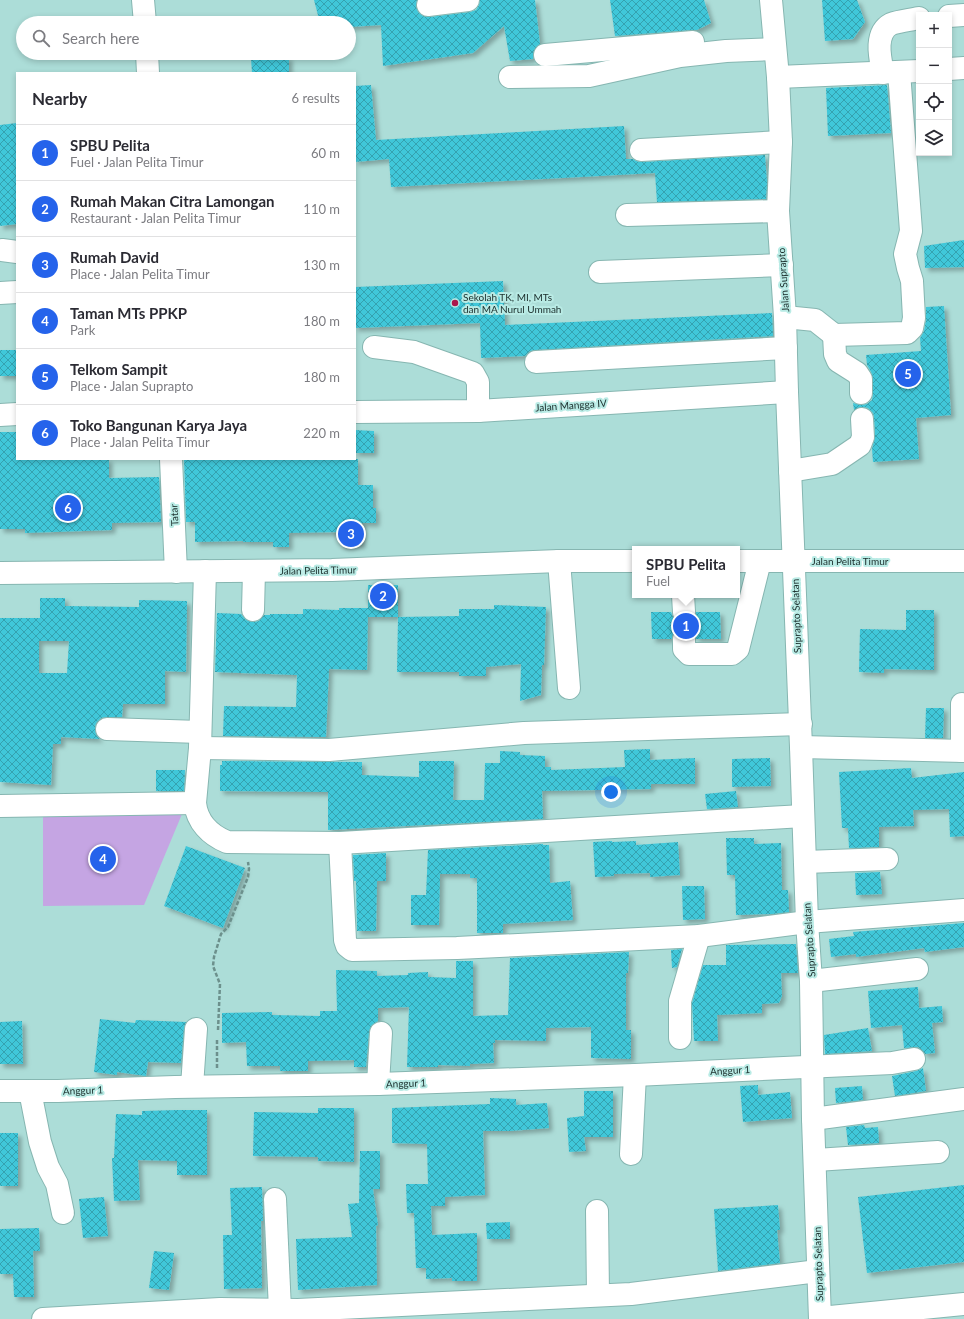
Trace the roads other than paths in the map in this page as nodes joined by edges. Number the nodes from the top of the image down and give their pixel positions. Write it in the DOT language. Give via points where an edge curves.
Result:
graph roads {
  1 [pos="143,0"];
  2 [pos="468,0"];
  3 [pos="771,0"];
  4 [pos="428,5"];
  5 [pos="964,15"];
  6 [pos="144,16"];
  7 [pos="952,16"];
  8 [pos="916,19"];
  9 [pos="774,42"];
  10 [pos="545,55"];
  11 [pos="147,60"];
  12 [pos="964,68"];
  13 [pos="952,69"];
  14 [pos="148,72"];
  15 [pos="900,72"];
  16 [pos="510,77"];
  17 [pos="778,77"];
  18 [pos="781,142"];
  19 [pos="641,150"];
  20 [pos="778,211"];
  21 [pos="627,215"];
  22 [pos="782,265"];
  23 [pos="600,272"];
  24 [pos="16,292"];
  25 [pos="0,293"];
  26 [pos="785,317"];
  27 [pos="834,335"];
  28 [pos="374,347"];
  29 [pos="786,348"];
  30 [pos="536,362"];
  31 [pos="786,392"];
  32 [pos="861,393"];
  33 [pos="478,411"];
  34 [pos="356,412"];
  35 [pos="16,414"];
  36 [pos="0,415"];
  37 [pos="862,419"];
  38 [pos="171,460"];
  39 [pos="790,471"];
  40 [pos="558,561"];
  41 [pos="632,561"];
  42 [pos="740,561"];
  43 [pos="760,561"];
  44 [pos="794,561"];
  45 [pos="964,561"];
  46 [pos="204,571"];
  47 [pos="254,571"];
  48 [pos="176,572"];
  49 [pos="0,573"];
  50 [pos="252,610"];
  51 [pos="684,639"];
  52 [pos="569,688"];
  53 [pos="962,704"];
  54 [pos="800,724"];
  55 [pos="107,729"];
  56 [pos="200,740"];
  57 [pos="802,748"];
  58 [pos="963,751"];
  59 [pos="195,803"];
  60 [pos="0,806"];
  61 [pos="803,816"];
  62 [pos="340,843"];
  63 [pos="887,859"];
  64 [pos="805,862"];
  65 [pos="964,910"];
  66 [pos="807,922"];
  67 [pos="699,936"];
  68 [pos="917,969"];
  69 [pos="812,981"];
  70 [pos="196,1029"];
  71 [pos="381,1033"];
  72 [pos="680,1038"];
  73 [pos="914,1058"];
  74 [pos="813,1066"];
  75 [pos="635,1075"];
  76 [pos="378,1084"];
  77 [pos="192,1086"];
  78 [pos="0,1091"];
  79 [pos="30,1091"];
  80 [pos="964,1099"];
  81 [pos="813,1119"];
  82 [pos="938,1152"];
  83 [pos="631,1154"];
  84 [pos="816,1160"];
  85 [pos="275,1199"];
  86 [pos="598,1211"];
  87 [pos="63,1213"];
  88 [pos="818,1271"];
  89 [pos="598,1295"];
  90 [pos="964,1304"];
  91 [pos="280,1310"];
  92 [pos="43,1319"];
  93 [pos="820,1319"];
  1 -- 6 [label="street"];
  2 -- 4 [label="street"];
  3 -- 9 [label="street, Jalan Suprapto"];
  5 -- 7 [label="street"];
  8 -- 15 [label="street" via="891,24 883,30 880,38 880,59"];
  9 -- 10 [label="street"];
  9 -- 16 [label="street" via="680,56 589,76"];
  9 -- 17 [label="street, Jalan Suprapto"];
  11 -- 14 [label="street"];
  12 -- 13 [label="street"];
  15 -- 17 [label="street"];
  15 -- 27 [label="street" via="911,231 905,254 912,281 912,328 907,333"];
  17 -- 18 [label="street, Jalan Suprapto"];
  18 -- 19 [label="street"];
  18 -- 20 [label="street, Jalan Suprapto"];
  20 -- 21 [label="street"];
  20 -- 22 [label="street, Jalan Suprapto"];
  22 -- 23 [label="street"];
  22 -- 26 [label="street, Jalan Suprapto"];
  24 -- 25 [label="street"];
  26 -- 27 [label="street" via="815,320"];
  26 -- 29 [label="street, Jalan Suprapto"];
  27 -- 32 [label="street" via="838,361 857,373 861,379"];
  28 -- 33 [label="street" via="414,352 473,373 478,382"];
  29 -- 30 [label="street"];
  29 -- 31 [label="street, Jalan Suprapto"];
  31 -- 33 [label="street, Jalan Mangga IV"];
  31 -- 39 [label="street, Jalan Suprapto"];
  33 -- 34 [label="street, Jalan Mangga IV"];
  35 -- 36 [label="street"];
  37 -- 39 [label="street" via="863,437 860,445 832,464"];
  38 -- 48 [label="street, Tatar"];
  39 -- 44 [label="street, Jalan Suprapto"];
  40 -- 41 [label="street, Jalan Pelita Timur"];
  40 -- 47 [label="street, Jalan Pelita Timur"];
  40 -- 52 [label="street"];
  42 -- 43 [label="street, Jalan Pelita Timur"];
  43 -- 44 [label="street, Jalan Pelita Timur"];
  43 -- 51 [label="street" via="738,649 732,654 689,654 684,650"];
  44 -- 45 [label="street, Jalan Pelita Timur"];
  44 -- 54 [label="street, Suprapto Selatan"];
  46 -- 47 [label="street, Jalan Pelita Timur"];
  46 -- 48 [label="street, Jalan Pelita Timur"];
  46 -- 56 [label="street"];
  47 -- 50 [label="street"];
  48 -- 49 [label="street, Jalan Pelita Timur"];
  53 -- 58 [label="street"];
  54 -- 56 [label="street" via="524,733 329,750"];
  54 -- 57 [label="street, Suprapto Selatan"];
  55 -- 56 [label="street"];
  56 -- 59 [label="street"];
  57 -- 58 [label="street"];
  57 -- 61 [label="street, Suprapto Selatan"];
  59 -- 60 [label="street"];
  59 -- 62 [label="street" via="199,819 211,834 227,842"];
  61 -- 62 [label="street"];
  61 -- 64 [label="street, Suprapto Selatan"];
  62 -- 67 [label="street" via="345,940 352,950"];
  63 -- 64 [label="street"];
  64 -- 66 [label="street, Suprapto Selatan"];
  65 -- 66 [label="street"];
  66 -- 67 [label="street"];
  66 -- 69 [label="street, Suprapto Selatan"];
  67 -- 72 [label="street" via="680,1001"];
  68 -- 69 [label="street"];
  69 -- 74 [label="street, Suprapto Selatan"];
  70 -- 77 [label="street"];
  71 -- 76 [label="street"];
  73 -- 74 [label="street, Anggur 1" via="892,1063"];
  74 -- 75 [label="street, Anggur 1"];
  74 -- 81 [label="street, Suprapto Selatan"];
  75 -- 76 [label="street, Anggur 1"];
  75 -- 83 [label="street"];
  76 -- 77 [label="street, Anggur 1"];
  77 -- 79 [label="street, Anggur 1"];
  78 -- 79 [label="street, Anggur 1"];
  79 -- 87 [label="street" via="40,1142 57,1184"];
  80 -- 81 [label="street"];
  81 -- 84 [label="street, Suprapto Selatan"];
  82 -- 84 [label="street"];
  84 -- 88 [label="street, Suprapto Selatan"];
  85 -- 91 [label="street"];
  86 -- 89 [label="street"];
  88 -- 89 [label="street" via="631,1294"];
  88 -- 93 [label="street, Suprapto Selatan"];
  89 -- 91 [label="street"];
  90 -- 93 [label="street"];
  91 -- 92 [label="street" via="220,1309"];
}
